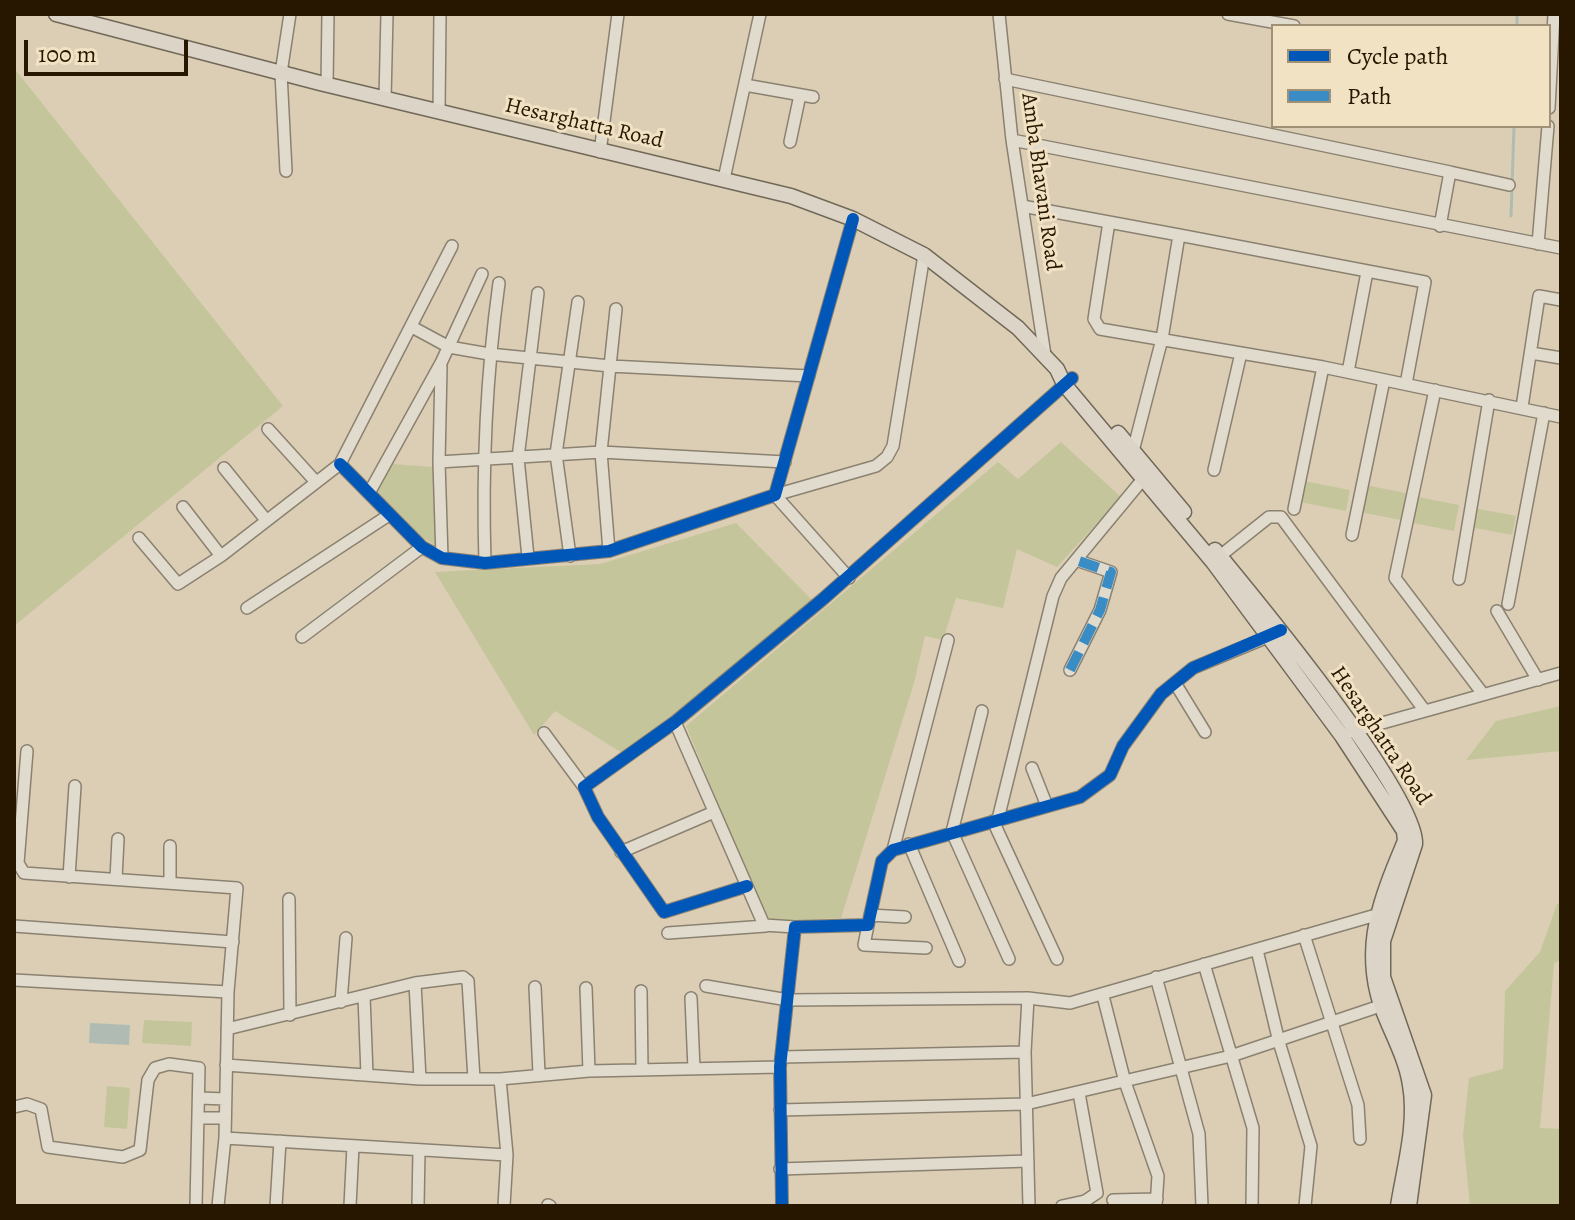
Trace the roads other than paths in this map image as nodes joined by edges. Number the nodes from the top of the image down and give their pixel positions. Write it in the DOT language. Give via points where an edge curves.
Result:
graph roads {
  1 [pos="56,14"];
  2 [pos="290,14"];
  3 [pos="328,14"];
  4 [pos="387,14"];
  5 [pos="440,14"];
  6 [pos="618,14"];
  7 [pos="760,14"];
  8 [pos="999,14"];
  9 [pos="1554,14"];
  10 [pos="1234,15"];
  11 [pos="1288,21"];
  12 [pos="281,73"];
  13 [pos="1556,73"];
  14 [pos="1005,79"];
  15 [pos="327,85"];
  16 [pos="745,85"];
  17 [pos="800,95"];
  18 [pos="813,97"];
  19 [pos="1551,98"];
  20 [pos="385,99"];
  21 [pos="439,112"];
  22 [pos="1548,128"];
  23 [pos="1012,140"];
  24 [pos="790,142"];
  25 [pos="1546,148"];
  26 [pos="1561,151"];
  27 [pos="600,152"];
  28 [pos="286,171"];
  29 [pos="1450,172"];
  30 [pos="724,179"];
  31 [pos="1509,185"];
  32 [pos="1022,206"];
  33 [pos="853,219"];
  34 [pos="1109,222"];
  35 [pos="1440,226"];
  36 [pos="1179,235"];
  37 [pos="1538,244"];
  38 [pos="452,246"];
  39 [pos="1561,248"];
  40 [pos="924,255"];
  41 [pos="1367,272"];
  42 [pos="482,274"];
  43 [pos="499,283"];
  44 [pos="538,293"];
  45 [pos="1561,300"];
  46 [pos="578,302"];
  47 [pos="616,309"];
  48 [pos="412,327"];
  49 [pos="1162,339"];
  50 [pos="449,347"];
  51 [pos="1241,353"];
  52 [pos="1531,353"];
  53 [pos="489,354"];
  54 [pos="1045,355"];
  55 [pos="528,358"];
  56 [pos="1561,358"];
  57 [pos="570,362"];
  58 [pos="441,363"];
  59 [pos="610,366"];
  60 [pos="1323,367"];
  61 [pos="1348,372"];
  62 [pos="809,376"];
  63 [pos="1384,380"];
  64 [pos="1068,381"];
  65 [pos="1406,384"];
  66 [pos="1435,390"];
  67 [pos="1489,400"];
  68 [pos="1522,407"];
  69 [pos="1544,413"];
  70 [pos="1561,417"];
  71 [pos="268,429"];
  72 [pos="601,452"];
  73 [pos="556,454"];
  74 [pos="1130,456"];
  75 [pos="518,458"];
  76 [pos="482,459"];
  77 [pos="439,462"];
  78 [pos="785,462"];
  79 [pos="340,464"];
  80 [pos="224,468"];
  81 [pos="1214,470"];
  82 [pos="1143,479"];
  83 [pos="316,482"];
  84 [pos="369,493"];
  85 [pos="775,495"];
  86 [pos="183,507"];
  87 [pos="1294,509"];
  88 [pos="389,515"];
  89 [pos="266,520"];
  90 [pos="1352,535"];
  91 [pos="139,538"];
  92 [pos="422,547"];
  93 [pos="609,551"];
  94 [pos="221,556"];
  95 [pos="570,556"];
  96 [pos="1220,556"];
  97 [pos="528,557"];
  98 [pos="442,558"];
  99 [pos="1076,560"];
  100 [pos="485,563"];
  101 [pos="849,578"];
  102 [pos="1459,579"];
  103 [pos="1508,604"];
  104 [pos="247,608"];
  105 [pos="1497,611"];
  106 [pos="1275,634"];
  107 [pos="302,637"];
  108 [pos="948,640"];
  109 [pos="1070,670"];
  110 [pos="1561,673"];
  111 [pos="1538,680"];
  112 [pos="1175,683"];
  113 [pos="1483,694"];
  114 [pos="982,711"];
  115 [pos="1425,711"];
  116 [pos="675,722"];
  117 [pos="1205,732"];
  118 [pos="544,733"];
  119 [pos="1348,733"];
  120 [pos="27,751"];
  121 [pos="1032,768"];
  122 [pos="75,786"];
  123 [pos="584,787"];
  124 [pos="1047,806"];
  125 [pos="714,812"];
  126 [pos="996,820"];
  127 [pos="952,832"];
  128 [pos="118,839"];
  129 [pos="909,844"];
  130 [pos="170,846"];
  131 [pos="893,850"];
  132 [pos="621,852"];
  133 [pos="69,877"];
  134 [pos="116,879"];
  135 [pos="170,882"];
  136 [pos="747,886"];
  137 [pos="289,899"];
  138 [pos="1376,915"];
  139 [pos="905,917"];
  140 [pos="869,920"];
  141 [pos="14,926"];
  142 [pos="766,926"];
  143 [pos="795,927"];
  144 [pos="668,933"];
  145 [pos="1304,935"];
  146 [pos="346,938"];
  147 [pos="233,942"];
  148 [pos="926,948"];
  149 [pos="1257,950"];
  150 [pos="1009,959"];
  151 [pos="1057,959"];
  152 [pos="959,961"];
  153 [pos="1204,964"];
  154 [pos="1156,977"];
  155 [pos="14,980"];
  156 [pos="415,983"];
  157 [pos="706,986"];
  158 [pos="535,987"];
  159 [pos="586,988"];
  160 [pos="641,991"];
  161 [pos="228,992"];
  162 [pos="364,996"];
  163 [pos="1103,996"];
  164 [pos="691,998"];
  165 [pos="1028,998"];
  166 [pos="788,1000"];
  167 [pos="341,1002"];
  168 [pos="1387,1004"];
  169 [pos="290,1015"];
  170 [pos="1333,1023"];
  171 [pos="227,1029"];
  172 [pos="1279,1042"];
  173 [pos="1025,1052"];
  174 [pos="1231,1056"];
  175 [pos="780,1062"];
  176 [pos="226,1065"];
  177 [pos="694,1069"];
  178 [pos="1179,1069"];
  179 [pos="642,1070"];
  180 [pos="589,1071"];
  181 [pos="539,1074"];
  182 [pos="367,1075"];
  183 [pos="420,1079"];
  184 [pos="474,1079"];
  185 [pos="500,1079"];
  186 [pos="1125,1082"];
  187 [pos="1079,1093"];
  188 [pos="200,1098"];
  189 [pos="225,1099"];
  190 [pos="1026,1104"];
  191 [pos="14,1107"];
  192 [pos="780,1110"];
  193 [pos="199,1118"];
  194 [pos="225,1118"];
  195 [pos="225,1138"];
  196 [pos="1360,1139"];
  197 [pos="280,1141"];
  198 [pos="353,1146"];
  199 [pos="419,1150"];
  200 [pos="507,1155"];
  201 [pos="1028,1161"];
  202 [pos="780,1169"];
  203 [pos="1113,1200"];
  204 [pos="1156,1202"];
  205 [pos="196,1206"];
  206 [pos="218,1206"];
  207 [pos="276,1206"];
  208 [pos="350,1206"];
  209 [pos="418,1206"];
  210 [pos="504,1206"];
  211 [pos="782,1206"];
  212 [pos="1029,1206"];
  213 [pos="1062,1206"];
  214 [pos="1202,1206"];
  215 [pos="1252,1206"];
  216 [pos="1305,1206"];
  217 [pos="1398,1206"];
  218 [pos="1409,1206"];
  1 -- 12 [label="main road, Hesarghatta Road"];
  2 -- 12 [label="street"];
  3 -- 15 [label="street"];
  4 -- 20 [label="street"];
  5 -- 21 [label="street"];
  6 -- 27 [label="street"];
  7 -- 16 [label="street"];
  8 -- 14 [label="street, Amba Bhavani Road"];
  9 -- 13 [label="street"];
  10 -- 11 [label="street"];
  12 -- 15 [label="main road, Hesarghatta Road"];
  12 -- 28 [label="street"];
  13 -- 19 [label="street"];
  14 -- 23 [label="street, Amba Bhavani Road"];
  14 -- 29 [label="street"];
  15 -- 20 [label="main road, Hesarghatta Road"];
  16 -- 17 [label="street"];
  16 -- 30 [label="street"];
  17 -- 18 [label="street"];
  17 -- 24 [label="street"];
  20 -- 21 [label="main road, Hesarghatta Road"];
  21 -- 27 [label="main road, Hesarghatta Road"];
  22 -- 25 [label="street"];
  23 -- 32 [label="street, Amba Bhavani Road"];
  23 -- 35 [label="street"];
  25 -- 26 [label="street"];
  25 -- 37 [label="street"];
  27 -- 30 [label="main road, Hesarghatta Road"];
  29 -- 31 [label="street"];
  29 -- 35 [label="street"];
  30 -- 33 [label="main road, Hesarghatta Road"];
  32 -- 34 [label="street"];
  32 -- 54 [label="street, Amba Bhavani Road"];
  33 -- 40 [label="main road, Hesarghatta Road"];
  33 -- 62 [label="street"];
  34 -- 36 [label="street"];
  34 -- 49 [label="street" via="1095,326"];
  35 -- 37 [label="street"];
  36 -- 41 [label="street"];
  36 -- 49 [label="street"];
  37 -- 39 [label="street"];
  38 -- 48 [label="street"];
  40 -- 54 [label="main road, Hesarghatta Road"];
  40 -- 85 [label="street" via="887,457 876,466"];
  41 -- 61 [label="street"];
  41 -- 65 [label="street" via="1425,282"];
  42 -- 50 [label="street"];
  43 -- 53 [label="street"];
  44 -- 55 [label="street"];
  45 -- 52 [label="street" via="1539,296"];
  46 -- 57 [label="street"];
  47 -- 59 [label="street"];
  48 -- 50 [label="street"];
  48 -- 79 [label="street"];
  49 -- 51 [label="street"];
  49 -- 74 [label="street"];
  50 -- 53 [label="street"];
  50 -- 58 [label="street"];
  51 -- 60 [label="street"];
  51 -- 81 [label="street"];
  52 -- 56 [label="street"];
  52 -- 68 [label="street"];
  53 -- 55 [label="street"];
  53 -- 76 [label="street"];
  54 -- 64 [label="main road, Hesarghatta Road"];
  55 -- 57 [label="street"];
  55 -- 75 [label="street"];
  57 -- 59 [label="street"];
  57 -- 73 [label="street"];
  58 -- 77 [label="street"];
  58 -- 84 [label="street"];
  59 -- 62 [label="street"];
  59 -- 72 [label="street"];
  60 -- 61 [label="street"];
  60 -- 87 [label="street"];
  61 -- 63 [label="street"];
  62 -- 78 [label="street"];
  63 -- 65 [label="street"];
  63 -- 90 [label="street"];
  64 -- 74 [label="main road, Hesarghatta Road"];
  64 -- 101 [label="street"];
  65 -- 66 [label="street"];
  66 -- 67 [label="street"];
  66 -- 113 [label="street" via="1395,578"];
  67 -- 68 [label="street"];
  67 -- 102 [label="street"];
  68 -- 69 [label="street"];
  69 -- 70 [label="street"];
  69 -- 103 [label="street"];
  71 -- 83 [label="street"];
  72 -- 73 [label="street"];
  72 -- 78 [label="street"];
  72 -- 93 [label="street"];
  73 -- 75 [label="street"];
  73 -- 95 [label="street"];
  74 -- 82 [label="main road, Hesarghatta Road"];
  74 -- 96 [label="main road, Hesarghatta Road"];
  75 -- 76 [label="street"];
  75 -- 97 [label="street"];
  76 -- 77 [label="street"];
  76 -- 100 [label="street"];
  77 -- 98 [label="street"];
  78 -- 85 [label="street"];
  79 -- 83 [label="street"];
  79 -- 84 [label="street"];
  80 -- 89 [label="street"];
  82 -- 99 [label="street"];
  82 -- 106 [label="main road, Hesarghatta Road"];
  83 -- 89 [label="street"];
  84 -- 88 [label="street"];
  85 -- 93 [label="street"];
  85 -- 101 [label="street"];
  86 -- 94 [label="street"];
  88 -- 92 [label="street"];
  88 -- 104 [label="street"];
  89 -- 94 [label="street"];
  91 -- 94 [label="street" via="178,584"];
  92 -- 98 [label="street"];
  92 -- 107 [label="street"];
  93 -- 95 [label="street"];
  95 -- 97 [label="street"];
  96 -- 106 [label="main road, Hesarghatta Road"];
  96 -- 115 [label="street" via="1269,517 1281,517"];
  97 -- 100 [label="street"];
  98 -- 100 [label="street"];
  99 -- 109 [label="street" via="1111,572 1100,610"];
  99 -- 126 [label="street" via="1053,596"];
  101 -- 116 [label="street"];
  105 -- 111 [label="street"];
  106 -- 112 [label="street" via="1193,668"];
  106 -- 119 [label="main road, Hesarghatta Road"];
  108 -- 131 [label="street"];
  110 -- 111 [label="street"];
  111 -- 113 [label="street"];
  112 -- 117 [label="street"];
  112 -- 124 [label="street" via="1123,746 1110,775 1080,797"];
  113 -- 115 [label="street"];
  114 -- 127 [label="street"];
  115 -- 119 [label="street"];
  116 -- 123 [label="street"];
  116 -- 125 [label="street"];
  118 -- 123 [label="street"];
  119 -- 138 [label="main road, Hesarghatta Road" via="1405,836"];
  119 -- 168 [label="main road, Hesarghatta Road" via="1407,810 1415,829 1415,844 1383,941"];
  120 -- 133 [label="street" via="19,868 24,873"];
  121 -- 124 [label="street"];
  122 -- 133 [label="street"];
  123 -- 132 [label="street"];
  124 -- 126 [label="street"];
  125 -- 132 [label="street"];
  125 -- 136 [label="street"];
  126 -- 127 [label="street"];
  126 -- 151 [label="street"];
  127 -- 129 [label="street"];
  127 -- 150 [label="street"];
  128 -- 134 [label="street"];
  129 -- 131 [label="street"];
  129 -- 152 [label="street"];
  130 -- 135 [label="street"];
  131 -- 140 [label="street" via="882,861"];
  132 -- 136 [label="street" via="664,912"];
  133 -- 134 [label="street"];
  134 -- 135 [label="street"];
  135 -- 147 [label="street" via="235,885"];
  136 -- 142 [label="street"];
  137 -- 169 [label="street"];
  138 -- 145 [label="street"];
  138 -- 168 [label="main road, Hesarghatta Road" via="1371,956"];
  139 -- 140 [label="street"];
  140 -- 143 [label="street"];
  140 -- 148 [label="street" via="864,945"];
  141 -- 147 [label="street"];
  142 -- 143 [label="street"];
  142 -- 144 [label="street"];
  143 -- 166 [label="street"];
  145 -- 149 [label="street"];
  145 -- 170 [label="street"];
  146 -- 167 [label="street"];
  147 -- 161 [label="street"];
  149 -- 153 [label="street"];
  149 -- 172 [label="street"];
  153 -- 154 [label="street"];
  153 -- 174 [label="street"];
  154 -- 163 [label="street"];
  154 -- 178 [label="street"];
  155 -- 161 [label="street"];
  156 -- 162 [label="street"];
  156 -- 183 [label="street"];
  156 -- 184 [label="street" via="453,976 468,981"];
  157 -- 166 [label="street"];
  158 -- 181 [label="street"];
  159 -- 180 [label="street"];
  160 -- 179 [label="street"];
  161 -- 171 [label="street"];
  162 -- 167 [label="street"];
  162 -- 182 [label="street"];
  163 -- 165 [label="street" via="1064,1003"];
  163 -- 186 [label="street"];
  164 -- 177 [label="street"];
  165 -- 166 [label="street"];
  165 -- 173 [label="street"];
  166 -- 175 [label="street"];
  167 -- 169 [label="street"];
  168 -- 170 [label="street"];
  168 -- 217 [label="main road, Hesarghatta Road" via="1411,1092"];
  168 -- 218 [label="main road, Hesarghatta Road" via="1424,1095"];
  169 -- 171 [label="street"];
  170 -- 172 [label="street"];
  170 -- 196 [label="street" via="1358,1105"];
  171 -- 176 [label="street"];
  172 -- 174 [label="street"];
  172 -- 216 [label="street" via="1311,1146"];
  173 -- 175 [label="street"];
  173 -- 190 [label="street"];
  174 -- 178 [label="street"];
  174 -- 215 [label="street" via="1253,1128"];
  175 -- 177 [label="street"];
  175 -- 192 [label="street"];
  176 -- 182 [label="street"];
  176 -- 189 [label="street"];
  177 -- 179 [label="street"];
  178 -- 186 [label="street"];
  178 -- 214 [label="street" via="1199,1134"];
  179 -- 180 [label="street"];
  180 -- 181 [label="street"];
  181 -- 185 [label="street"];
  182 -- 183 [label="street"];
  183 -- 184 [label="street"];
  184 -- 185 [label="street"];
  185 -- 200 [label="street"];
  186 -- 187 [label="street"];
  186 -- 204 [label="street" via="1158,1176"];
  187 -- 190 [label="street"];
  187 -- 213 [label="street" via="1097,1193"];
  188 -- 189 [label="street"];
  188 -- 191 [label="street" via="199,1068 155,1068 148,1080 140,1150 123,1157 48,1147 41,1109"];
  188 -- 193 [label="street"];
  189 -- 194 [label="street"];
  190 -- 192 [label="street"];
  190 -- 201 [label="street"];
  192 -- 202 [label="street"];
  193 -- 194 [label="street"];
  193 -- 205 [label="street"];
  194 -- 195 [label="street"];
  195 -- 197 [label="street"];
  195 -- 206 [label="street"];
  197 -- 198 [label="street"];
  197 -- 207 [label="street"];
  198 -- 199 [label="street"];
  198 -- 208 [label="street"];
  199 -- 200 [label="street"];
  199 -- 209 [label="street"];
  200 -- 210 [label="street"];
  201 -- 202 [label="street"];
  201 -- 212 [label="street"];
  202 -- 211 [label="street"];
  203 -- 204 [label="street"];
}
